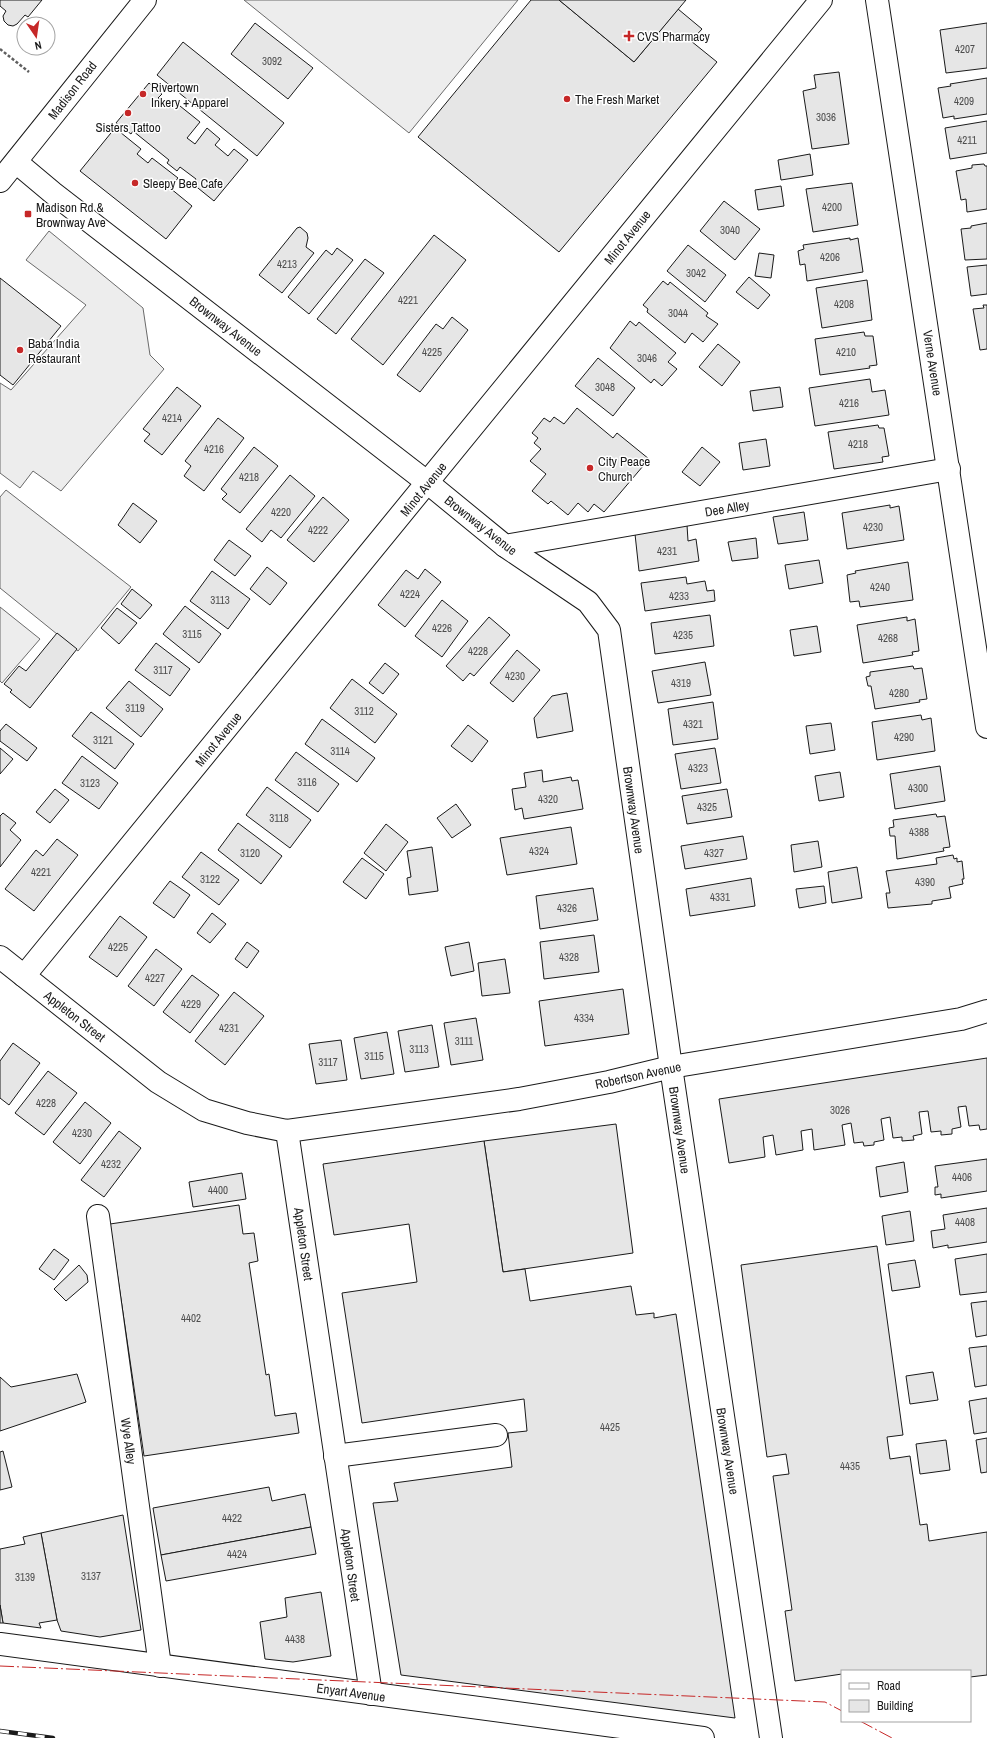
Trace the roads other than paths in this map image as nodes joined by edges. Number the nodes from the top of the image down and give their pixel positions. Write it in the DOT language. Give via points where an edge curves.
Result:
graph roads {
  1 [pos="145,0"];
  2 [pos="820,0"];
  3 [pos="877,0"];
  4 [pos="16,162"];
  5 [pos="0,181"];
  6 [pos="949,469"];
  7 [pos="428,483"];
  8 [pos="505,546"];
  9 [pos="987,727"];
  10 [pos="0,958"];
  11 [pos="24,976"];
  12 [pos="987,1011"];
  13 [pos="671,1067"];
  14 [pos="287,1131"];
  15 [pos="98,1216"];
  16 [pos="496,1435"];
  17 [pos="335,1456"];
  18 [pos="0,1644"];
  19 [pos="160,1666"];
  20 [pos="370,1694"];
  21 [pos="703,1738"];
  22 [pos="771,1738"];
  1 -- 4 [label="street, Madison Road"];
  2 -- 7 [label="street, Minot Avenue"];
  3 -- 6 [label="street, Verne Avenue"];
  4 -- 5 [label="street, Madison Road"];
  4 -- 7 [label="street, Brownway Avenue"];
  6 -- 8 [label="street, Dee Alley"];
  6 -- 9 [label="street, Verne Avenue"];
  7 -- 8 [label="street, Brownway Avenue"];
  7 -- 11 [label="street, Minot Avenue"];
  8 -- 13 [label="street, Brownway Avenue" via="588,602 609,630"];
  10 -- 11 [label="street, Appleton Street"];
  11 -- 14 [label="street, Appleton Street" via="158,1082 204,1110 247,1123"];
  12 -- 13 [label="street, Robertson Avenue" via="961,1019"];
  13 -- 14 [label="street, Robertson Avenue" via="519,1099"];
  13 -- 22 [label="street, Brownway Avenue"];
  14 -- 17 [label="street, Appleton Street"];
  15 -- 19 [label="street, Wye Alley"];
  16 -- 17 [label="street"];
  17 -- 20 [label="street, Appleton Street"];
  18 -- 19 [label="street, Enyart Avenue"];
  19 -- 20 [label="street, Enyart Avenue"];
  20 -- 21 [label="street, Enyart Avenue"];
}
